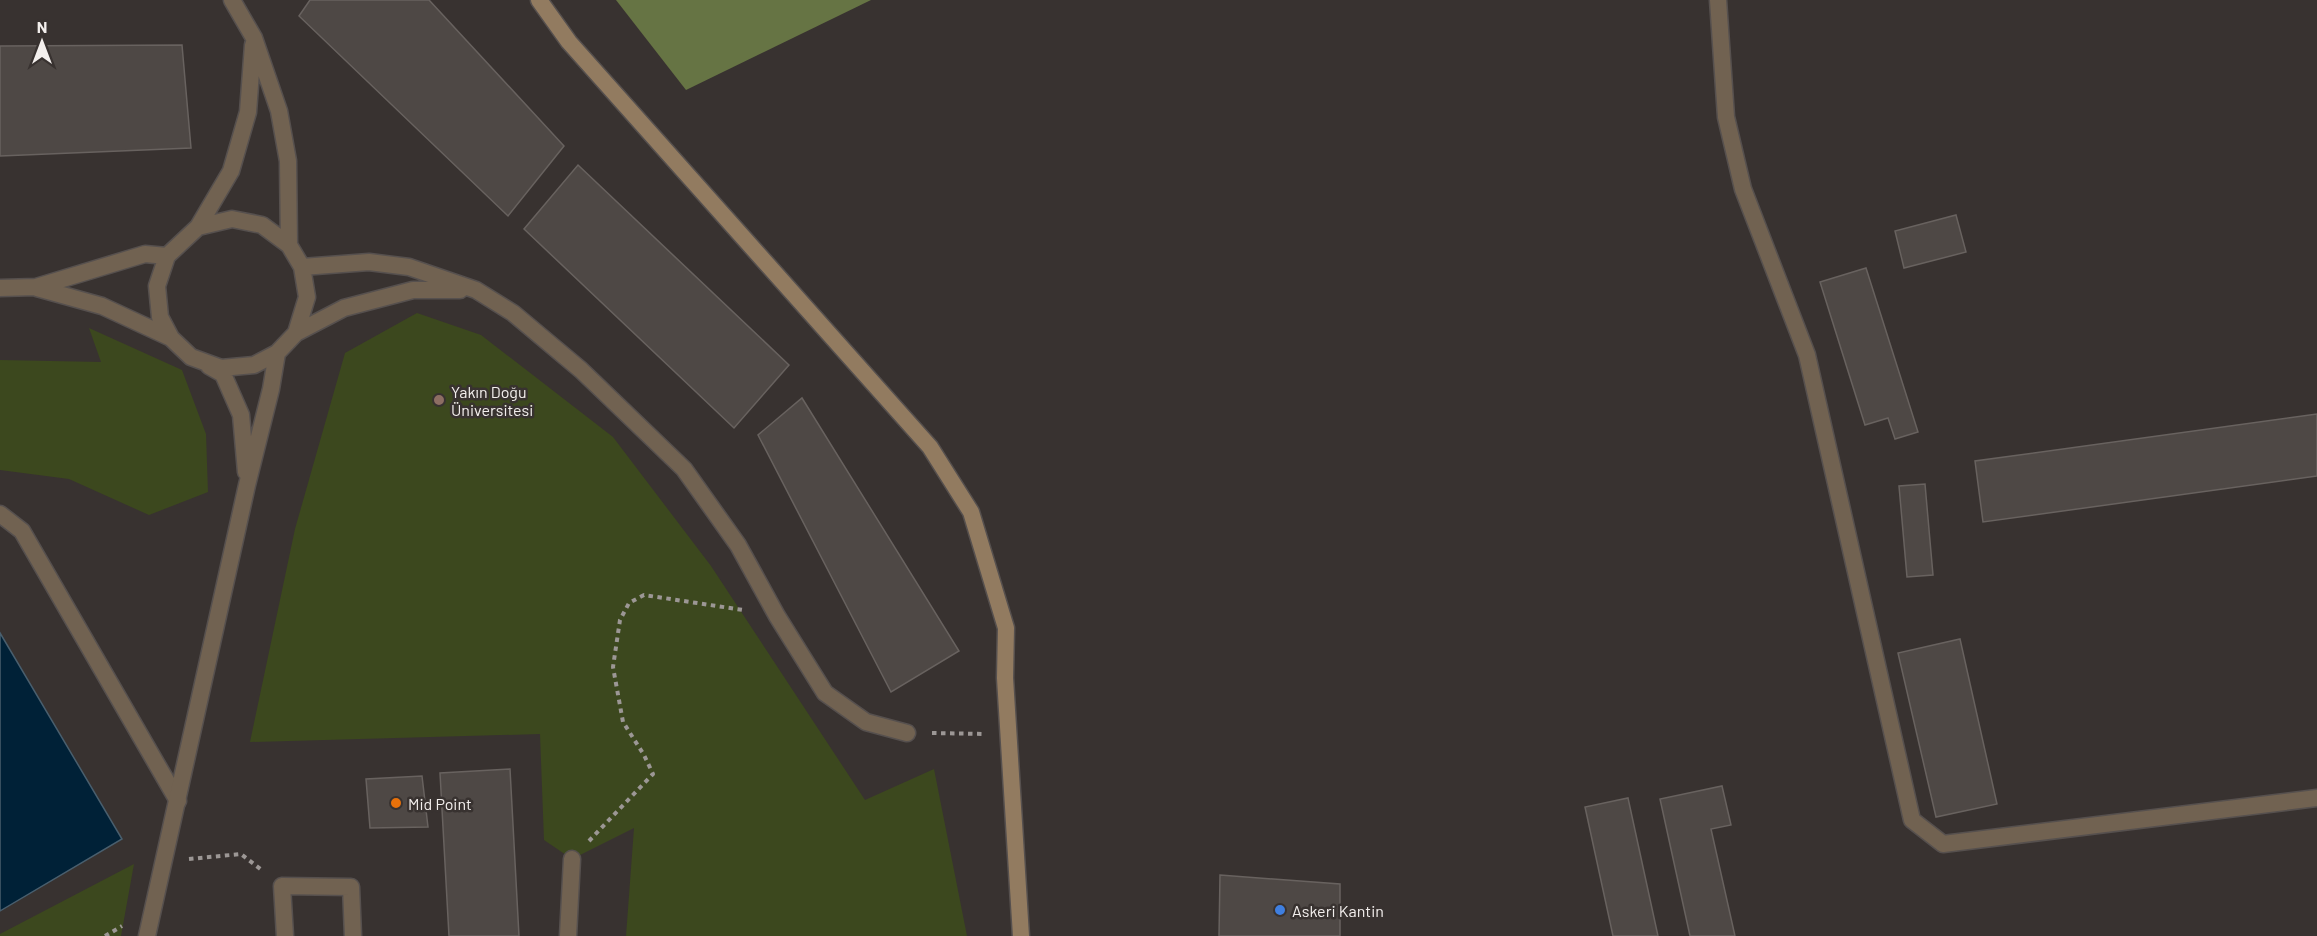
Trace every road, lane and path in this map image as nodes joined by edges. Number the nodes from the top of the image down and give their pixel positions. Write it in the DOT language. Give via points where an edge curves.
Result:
graph roads {
  1 [pos="232,0"];
  2 [pos="539,0"];
  3 [pos="1718,0"];
  4 [pos="254,38"];
  5 [pos="198,227"];
  6 [pos="289,245"];
  7 [pos="167,256"];
  8 [pos="302,267"];
  9 [pos="36,287"];
  10 [pos="0,288"];
  11 [pos="476,290"];
  12 [pos="296,333"];
  13 [pos="171,338"];
  14 [pos="277,353"];
  15 [pos="191,357"];
  16 [pos="247,485"];
  17 [pos="0,514"];
  18 [pos="777,615"];
  19 [pos="907,733"];
  20 [pos="1009,735"];
  21 [pos="2317,798"];
  22 [pos="178,801"];
  23 [pos="572,859"];
  24 [pos="164,860"];
  25 [pos="282,886"];
  26 [pos="147,936"];
  27 [pos="285,936"];
  28 [pos="353,936"];
  29 [pos="568,936"];
  30 [pos="1021,936"];
  1 -- 4 [label="street"];
  2 -- 20 [label="main road" via="569,42 930,447 971,512 1006,628"];
  3 -- 21 [label="street" via="1726,117 1743,189 1807,355 1912,820 1943,844"];
  4 -- 5 [label="street" via="248,112 231,171"];
  4 -- 6 [label="street" via="279,111 286,151"];
  5 -- 6 [label="street" via="232,219 262,225"];
  5 -- 7 [label="street"];
  6 -- 8 [label="street"];
  7 -- 9 [label="street" via="145,254"];
  7 -- 13 [label="street" via="157,286 160,317"];
  8 -- 11 [label="street" via="369,262 409,267"];
  8 -- 12 [label="street" via="307,297"];
  9 -- 10 [label="street"];
  9 -- 13 [label="street" via="102,306"];
  11 -- 12 [label="street" via="413,290 344,308"];
  11 -- 18 [label="street" via="513,313 581,370 684,469 738,545"];
  12 -- 14 [label="street"];
  13 -- 15 [label="street"];
  14 -- 15 [label="street" via="254,365 221,368"];
  14 -- 16 [label="street"];
  15 -- 16 [label="street" via="223,374 241,415"];
  16 -- 22 [label="street"];
  17 -- 22 [label="street" via="22,531"];
  18 -- 19 [label="street" via="825,693 866,722"];
  18 -- 23 [label="path" via="644,595 629,603 620,620 613,667 623,722 653,774"];
  19 -- 20 [label="path"];
  20 -- 30 [label="main road"];
  22 -- 24 [label="street"];
  23 -- 29 [label="street"];
  24 -- 25 [label="path" via="241,854"];
  24 -- 26 [label="street"];
  25 -- 27 [label="street"];
  25 -- 28 [label="street" via="351,887"];
}
